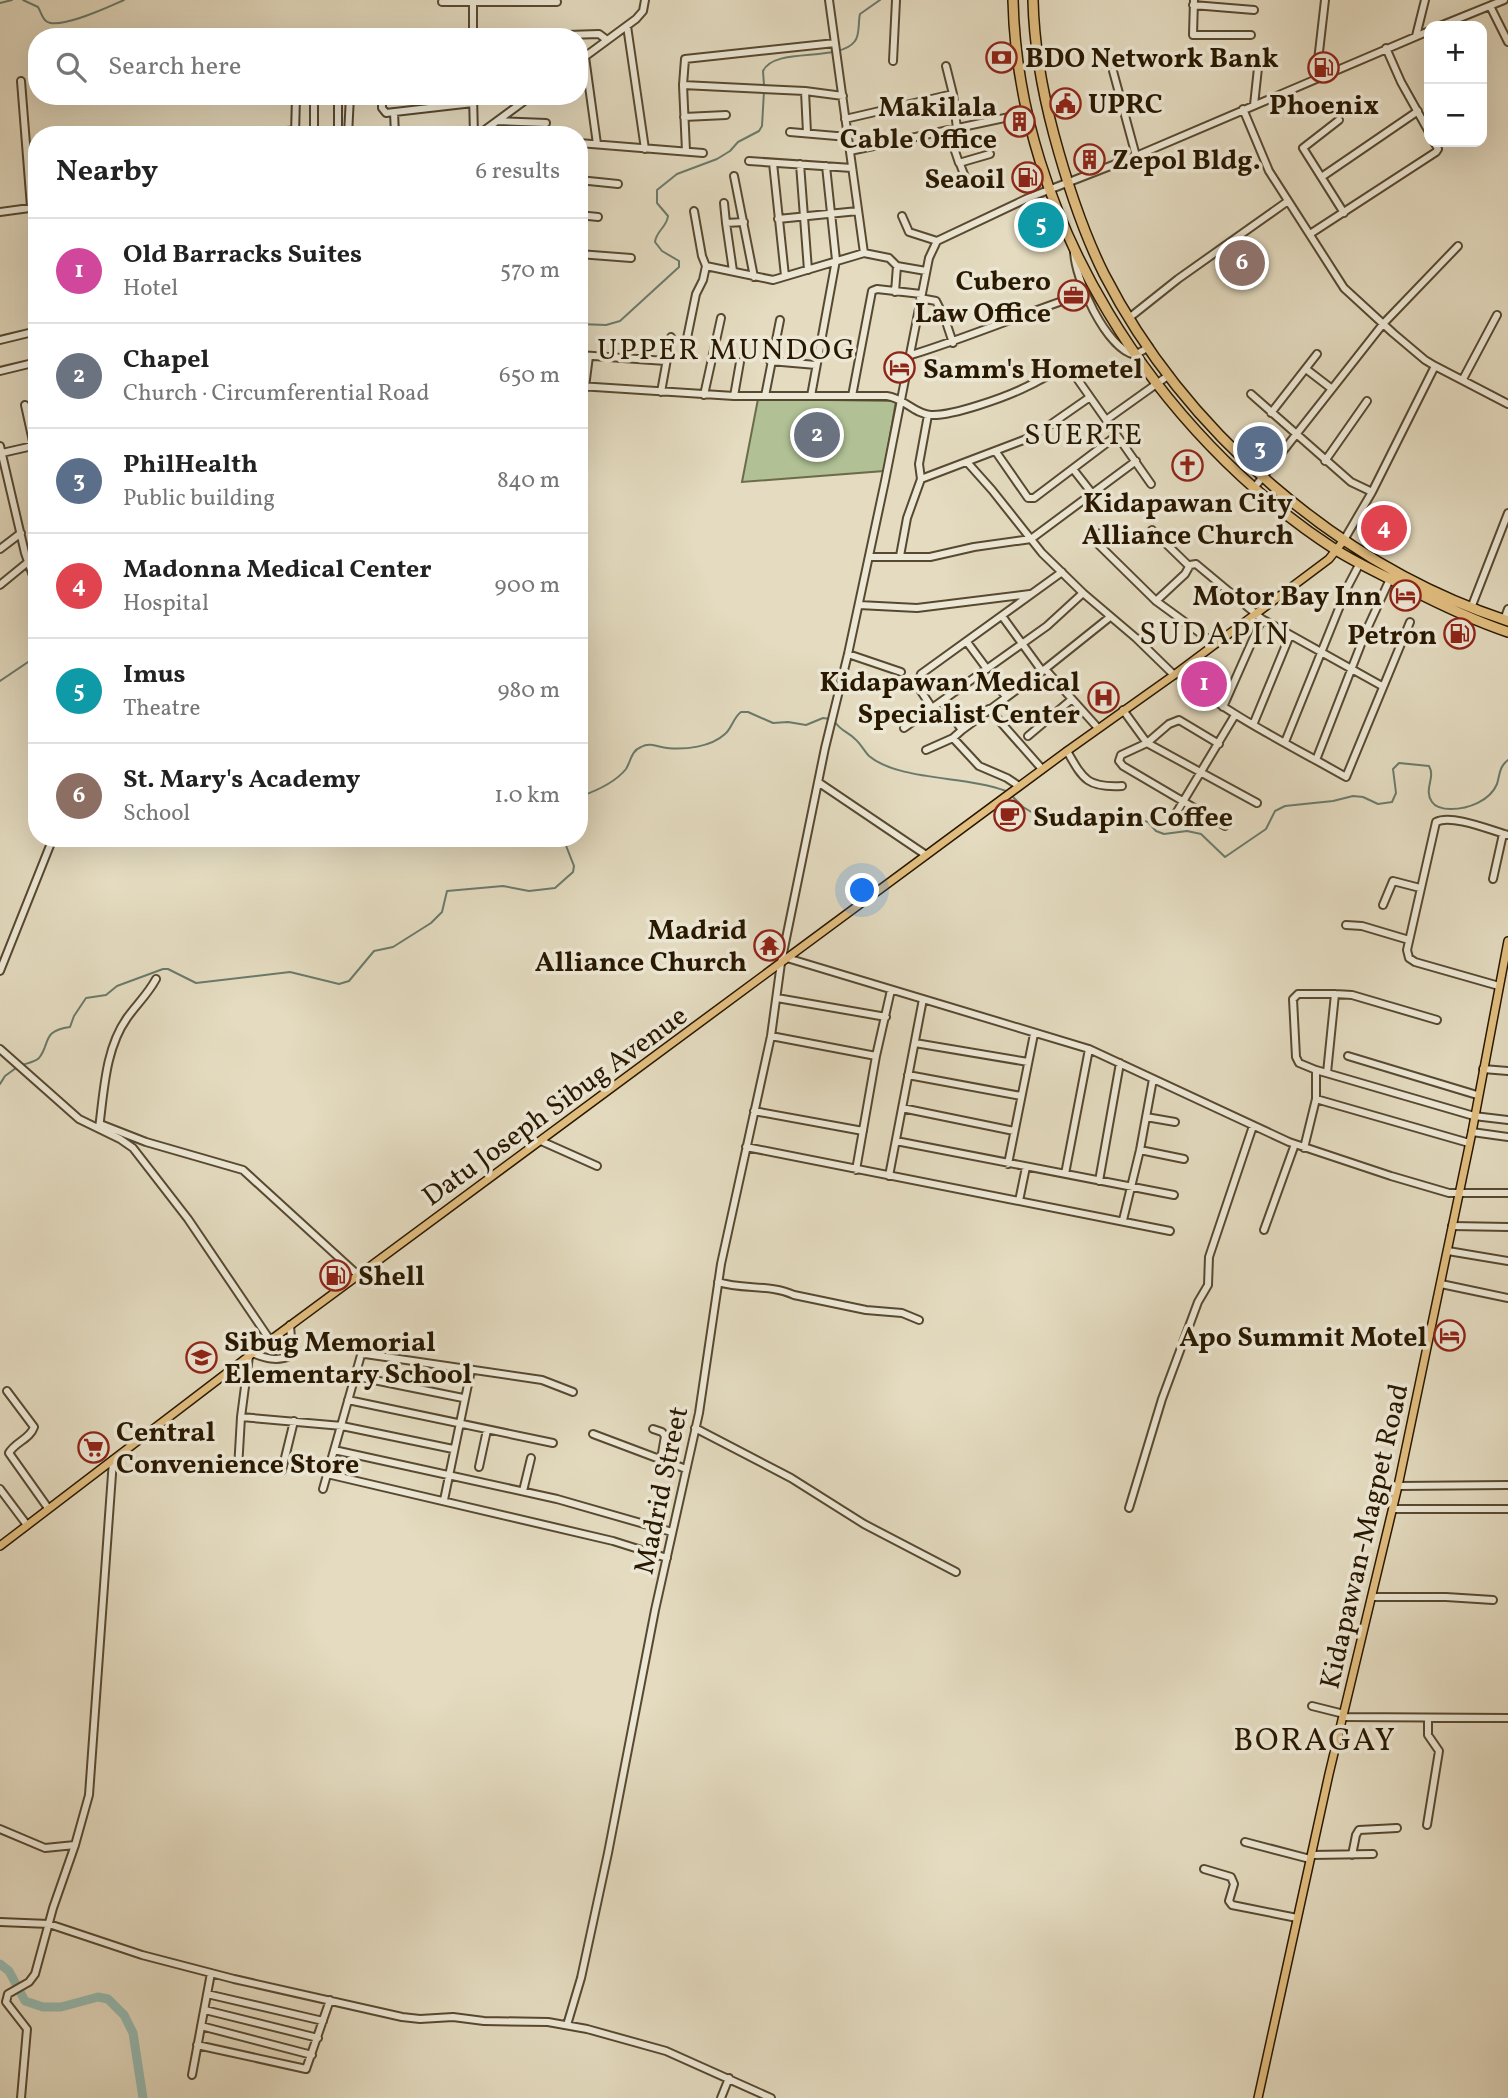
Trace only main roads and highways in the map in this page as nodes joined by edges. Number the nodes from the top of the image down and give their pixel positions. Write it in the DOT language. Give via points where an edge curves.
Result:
graph roads {
  1 [pos="1013,0"];
  2 [pos="1033,0"];
  3 [pos="1038,65"];
  4 [pos="1018,67"];
  5 [pos="1344,540"];
  6 [pos="1337,551"];
  7 [pos="1486,619"];
  8 [pos="1506,621"];
  9 [pos="1508,632"];
  10 [pos="1508,941"];
  11 [pos="0,1546"];
  12 [pos="1258,2098"];
  1 -- 4 [label="highway"];
  2 -- 3 [label="highway"];
  3 -- 4 [label="highway"];
  3 -- 5 [label="highway" via="1067,183 1088,241 1129,318 1169,375 1227,443 1262,477"];
  4 -- 6 [label="highway" via="1050,190 1102,304 1135,355 1217,453 1254,488"];
  5 -- 6 [label="main road, Datu Joseph Sibug Avenue"];
  5 -- 7 [label="highway"];
  6 -- 7 [label="highway"];
  6 -- 11 [label="main road, Datu Joseph Sibug Avenue" via="250,1354"];
  7 -- 8 [label="highway"];
  7 -- 9 [label="highway"];
  10 -- 12 [label="main road, Kidapawan-Magpet Road" via="1398,1486"];
}
